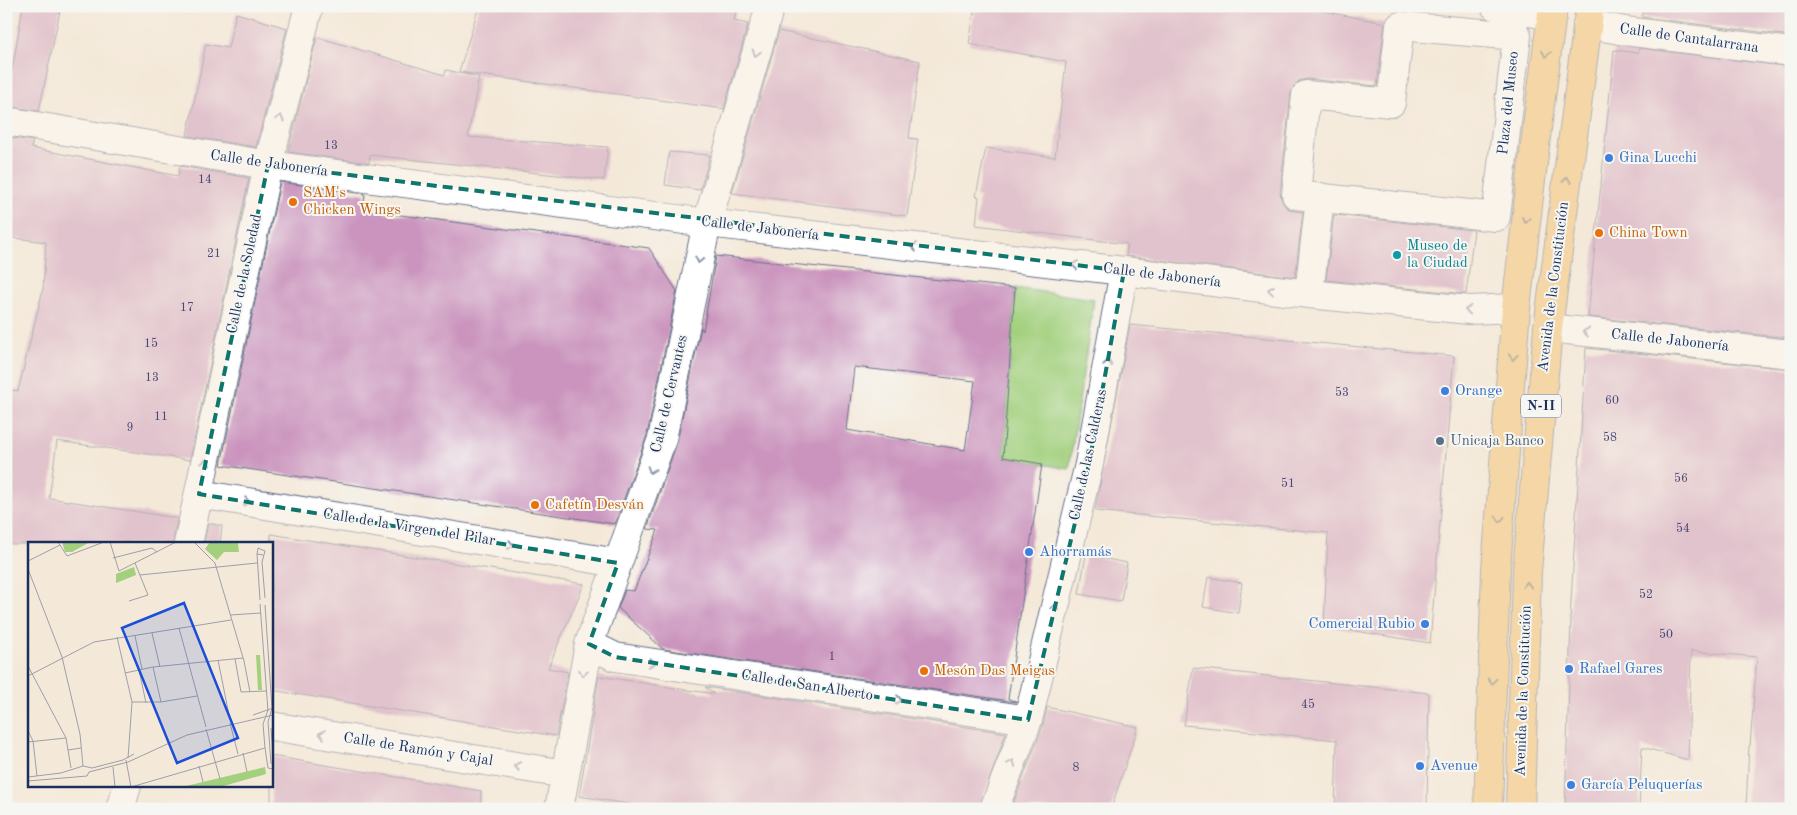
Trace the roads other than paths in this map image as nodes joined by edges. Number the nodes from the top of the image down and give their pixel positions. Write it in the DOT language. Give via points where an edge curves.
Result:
graph roads {
  1 [pos="309,6"];
  2 [pos="770,6"];
  3 [pos="1495,6"];
  4 [pos="1553,11"];
  5 [pos="1588,15"];
  6 [pos="1791,52"];
  7 [pos="6,121"];
  8 [pos="268,165"];
  9 [pos="1320,197"];
  10 [pos="707,223"];
  11 [pos="1124,271"];
  12 [pos="1309,294"];
  13 [pos="1516,308"];
  14 [pos="1548,328"];
  15 [pos="1791,354"];
  16 [pos="199,494"];
  17 [pos="188,542"];
  18 [pos="618,563"];
  19 [pos="589,644"];
  20 [pos="1028,720"];
  21 [pos="272,726"];
  22 [pos="565,774"];
  23 [pos="126,788"];
  24 [pos="120,809"];
  25 [pos="559,809"];
  26 [pos="994,809"];
  27 [pos="1488,809"];
  28 [pos="1520,809"];
  8 -- 1 [label="street, Calle de la Soledad, one-way"];
  2 -- 10 [label="street, Calle de Cervantes, one-way"];
  3 -- 4 [label="street"];
  4 -- 13 [label="main road, Avenida de la Constitución / N-II, one-way"];
  5 -- 6 [label="street, Calle de Cantalarrana" via="1625,31"];
  14 -- 5 [label="main road, Avenida de la Constitución / N-II, one-way"];
  7 -- 8 [label="street, Calle de Jabonería"];
  8 -- 10 [label="street, Calle de Jabonería"];
  16 -- 8 [label="street, Calle de la Soledad, one-way"];
  9 -- 9 [label="street, Plaza del Museo" via="1496,217 1517,36 1400,26 1391,103 1306,95 1296,195"];
  9 -- 12 [label="street"];
  11 -- 10 [label="street, Calle de Jabonería, one-way"];
  10 -- 18 [label="street, Calle de Cervantes, one-way" via="662,439"];
  12 -- 11 [label="street, Calle de Jabonería, one-way"];
  20 -- 11 [label="street, Calle de las Calderas, one-way" via="1089,464"];
  13 -- 12 [label="street, Calle de Jabonería, one-way" via="1469,310"];
  13 -- 27 [label="main road, Avenida de la Constitución / N-II, one-way" via="1496,569"];
  15 -- 14 [label="street, Calle de Jabonería, one-way"];
  28 -- 14 [label="main road, Avenida de la Constitución / N-II, one-way" via="1527,571"];
  16 -- 17 [label="street, Calle de la Soledad"];
  16 -- 18 [label="street, Calle de la Virgen del Pilar, one-way"];
  18 -- 19 [label="street, Calle de Cervantes"];
  19 -- 20 [label="street, Calle de San Alberto, one-way" via="615,657"];
  19 -- 22 [label="street, Calle de Cervantes, one-way"];
  26 -- 20 [label="street, Calle de las Calderas, one-way"];
  22 -- 21 [label="street, Calle de Ramón y Cajal, one-way"];
  22 -- 25 [label="street, Calle de Cervantes"];
  23 -- 24 [label="street"];
}
